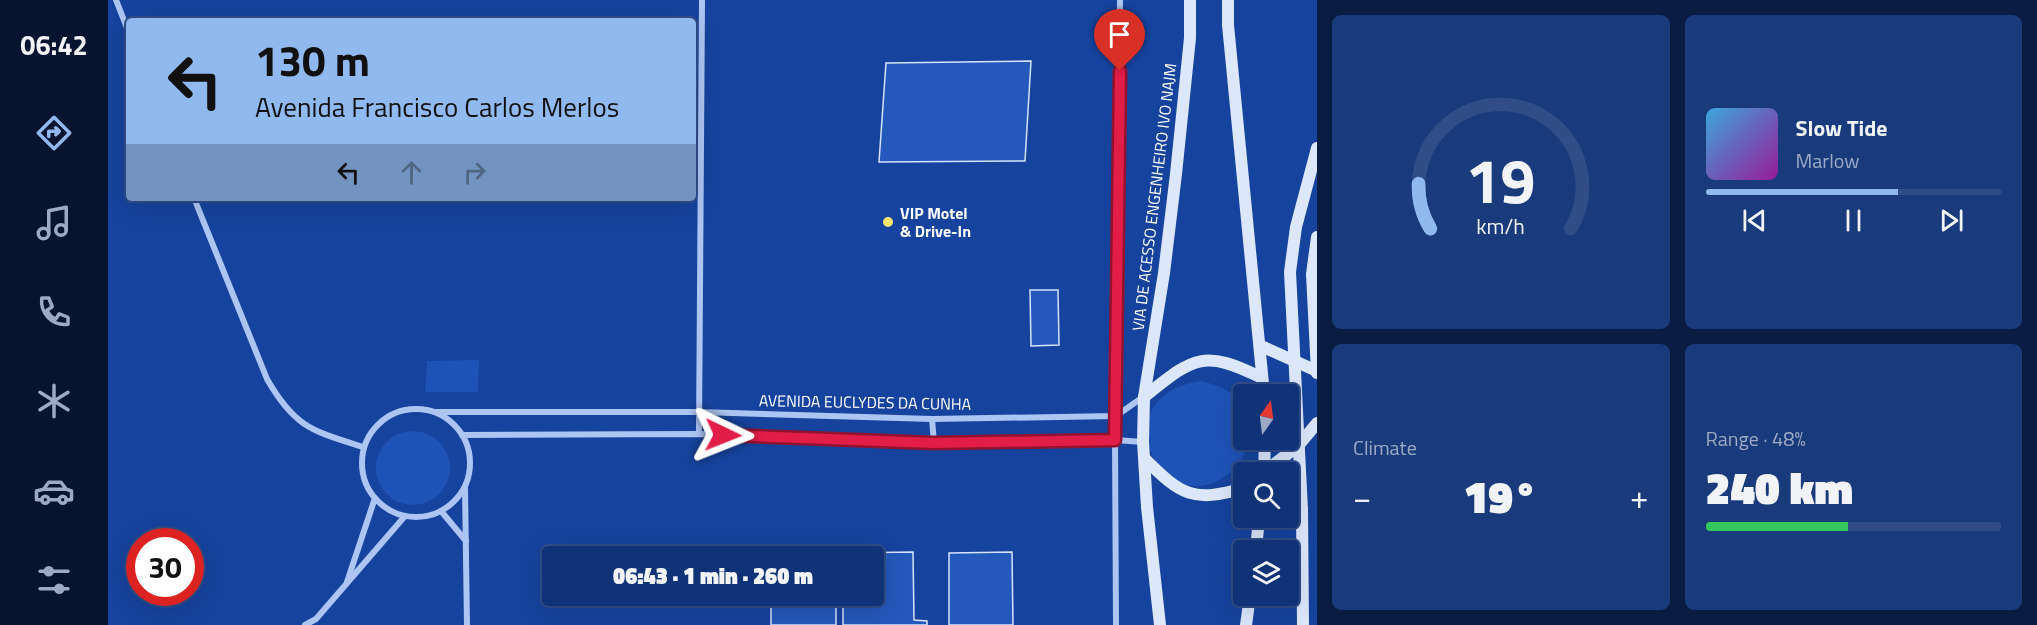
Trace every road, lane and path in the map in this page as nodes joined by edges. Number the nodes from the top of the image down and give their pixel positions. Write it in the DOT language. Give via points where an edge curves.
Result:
graph roads {
  1 [pos="116,0"];
  2 [pos="702,0"];
  3 [pos="1120,0"];
  4 [pos="1190,0"];
  5 [pos="1228,0"];
  6 [pos="126,25"];
  7 [pos="1317,148"];
  8 [pos="195,201"];
  9 [pos="1317,237"];
  10 [pos="1261,346"];
  11 [pos="1293,360"];
  12 [pos="1317,372"];
  13 [pos="1262,378"];
  14 [pos="1263,384"];
  15 [pos="1294,384"];
  16 [pos="1144,397"];
  17 [pos="436,412"];
  18 [pos="699,412"];
  19 [pos="1116,416"];
  20 [pos="932,419"];
  21 [pos="1317,423"];
  22 [pos="699,434"];
  23 [pos="462,435"];
  24 [pos="1115,440"];
  25 [pos="1143,442"];
  26 [pos="934,443"];
  27 [pos="1299,445"];
  28 [pos="363,447"];
  29 [pos="1293,450"];
  30 [pos="1298,450"];
  31 [pos="1145,459"];
  32 [pos="1277,462"];
  33 [pos="465,486"];
  34 [pos="1233,491"];
  35 [pos="375,498"];
  36 [pos="1299,508"];
  37 [pos="1302,510"];
  38 [pos="441,511"];
  39 [pos="405,516"];
  40 [pos="466,542"];
  41 [pos="346,585"];
  42 [pos="1249,606"];
  43 [pos="305,625"];
  44 [pos="467,625"];
  45 [pos="1116,625"];
  46 [pos="1160,625"];
  47 [pos="1246,625"];
  48 [pos="1304,625"];
  1 -- 6 [label="street"];
  2 -- 18 [label="street"];
  3 -- 19 [label="street"];
  4 -- 16 [label="main road, VIA DE ACESSO ENGENHEIRO IVO NAJM" via="1190,38 1176,174"];
  5 -- 10 [label="main road"];
  7 -- 11 [label="main road" via="1292,249"];
  8 -- 28 [label="street" via="276,394 313,431"];
  9 -- 12 [label="main road" via="1312,266"];
  10 -- 11 [label="main road"];
  10 -- 13 [label="main road"];
  11 -- 12 [label="main road"];
  11 -- 15 [label="main road"];
  13 -- 14 [label="main road"];
  13 -- 16 [label="main road" via="1222,360 1198,361 1182,368"];
  16 -- 19 [label="street"];
  16 -- 25 [label="main road, VIA DE ACESSO ENGENHEIRO IVO NAJM"];
  17 -- 18 [label="street, AVENIDA EUCLYDES DA CUNHA"];
  17 -- 23 [label="street" via="451,421"];
  17 -- 28 [label="street" via="400,411 371,431"];
  18 -- 20 [label="street, AVENIDA EUCLYDES DA CUNHA"];
  18 -- 22 [label="street"];
  19 -- 20 [label="street, AVENIDA EUCLYDES DA CUNHA"];
  19 -- 24 [label="street"];
  20 -- 26 [label="street"];
  21 -- 27 [label="main road"];
  22 -- 23 [label="street"];
  22 -- 26 [label="street"];
  23 -- 33 [label="street" via="469,451 470,469"];
  24 -- 25 [label="street"];
  24 -- 26 [label="street"];
  24 -- 45 [label="street"];
  25 -- 31 [label="main road, VIA DE ACESSO ENGENHEIRO IVO NAJM"];
  28 -- 35 [label="street" via="365,483"];
  29 -- 32 [label="main road"];
  30 -- 37 [label="main road"];
  31 -- 34 [label="main road" via="1176,488 1191,494 1218,496"];
  31 -- 46 [label="main road"];
  33 -- 38 [label="street" via="455,501"];
  33 -- 40 [label="street"];
  35 -- 39 [label="street" via="388,510"];
  35 -- 41 [label="street"];
  36 -- 37 [label="main road"];
  37 -- 48 [label="main road"];
  38 -- 39 [label="street" via="423,517"];
  38 -- 40 [label="street"];
  39 -- 41 [label="street"];
  40 -- 44 [label="street"];
  41 -- 43 [label="street" via="316,619"];
  42 -- 47 [label="main road"];
}
